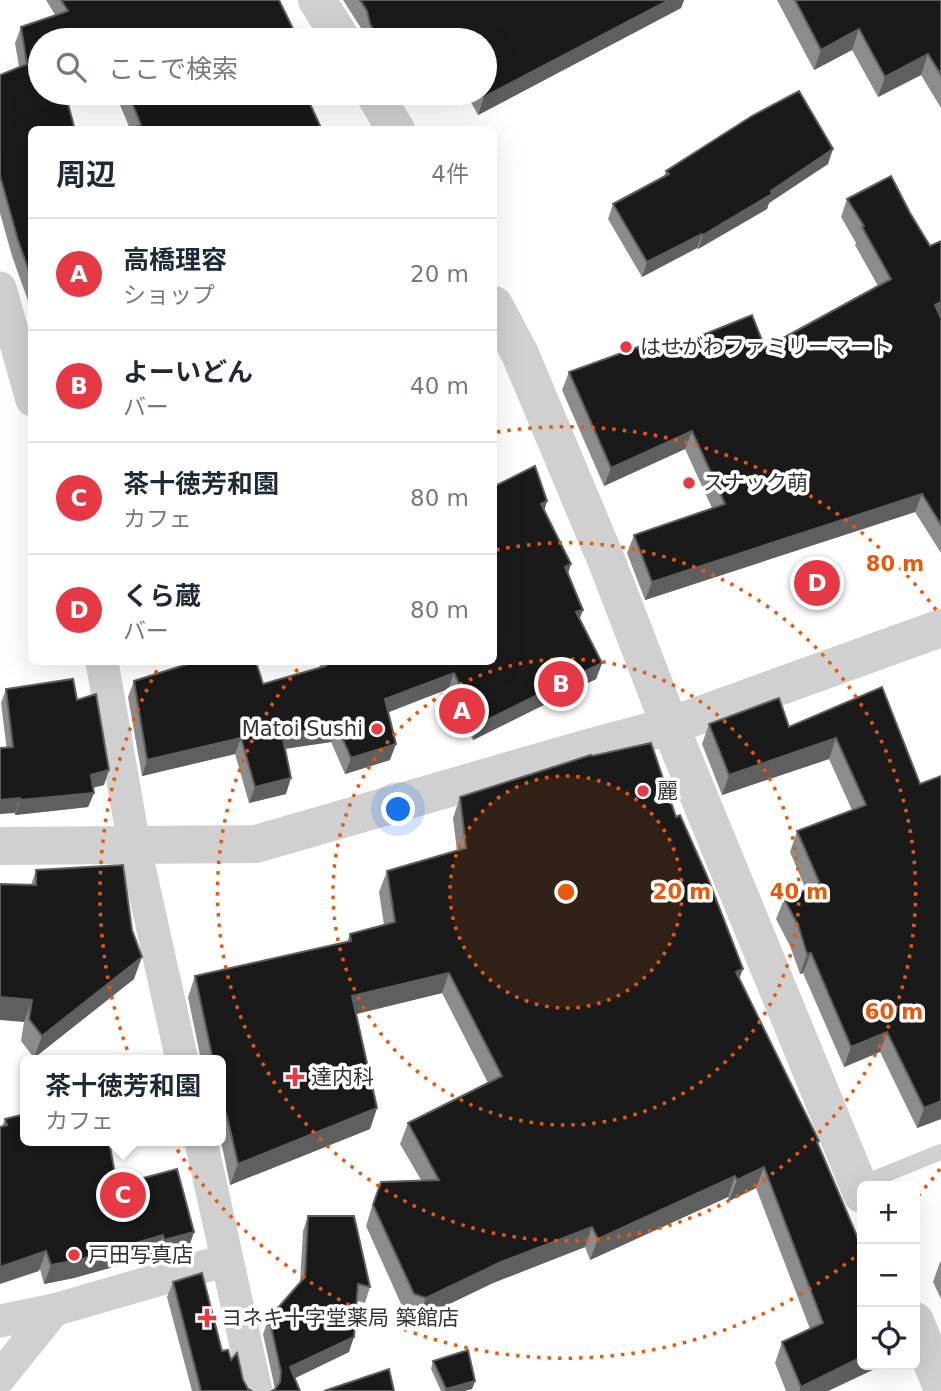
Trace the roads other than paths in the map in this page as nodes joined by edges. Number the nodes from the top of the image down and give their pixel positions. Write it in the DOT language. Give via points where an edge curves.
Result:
graph roads {
  1 [pos="317,0"];
  2 [pos="334,28"];
  3 [pos="381,105"];
  4 [pos="394,126"];
  5 [pos="0,288"];
  6 [pos="497,311"];
  7 [pos="28,386"];
  8 [pos="941,628"];
  9 [pos="103,665"];
  10 [pos="670,726"];
  11 [pos="134,844"];
  12 [pos="0,846"];
  13 [pos="182,1055"];
  14 [pos="202,1146"];
  15 [pos="941,1153"];
  16 [pos="878,1181"];
  17 [pos="857,1182"];
  18 [pos="227,1260"];
  19 [pos="54,1310"];
  20 [pos="0,1321"];
  21 [pos="920,1333"];
  22 [pos="0,1377"];
  23 [pos="941,1385"];
  24 [pos="256,1391"];
  1 -- 2 [label="street"];
  3 -- 4 [label="street"];
  5 -- 7 [label="street"];
  6 -- 10 [label="street" via="520,354 607,562"];
  8 -- 10 [label="street"];
  9 -- 11 [label="street"];
  10 -- 11 [label="street" via="256,844"];
  10 -- 17 [label="street"];
  11 -- 12 [label="street"];
  11 -- 13 [label="street"];
  14 -- 18 [label="street"];
  15 -- 16 [label="lane"];
  18 -- 19 [label="street"];
  18 -- 24 [label="street"];
  19 -- 20 [label="street"];
  19 -- 22 [label="street"];
  21 -- 23 [label="street"];
}
